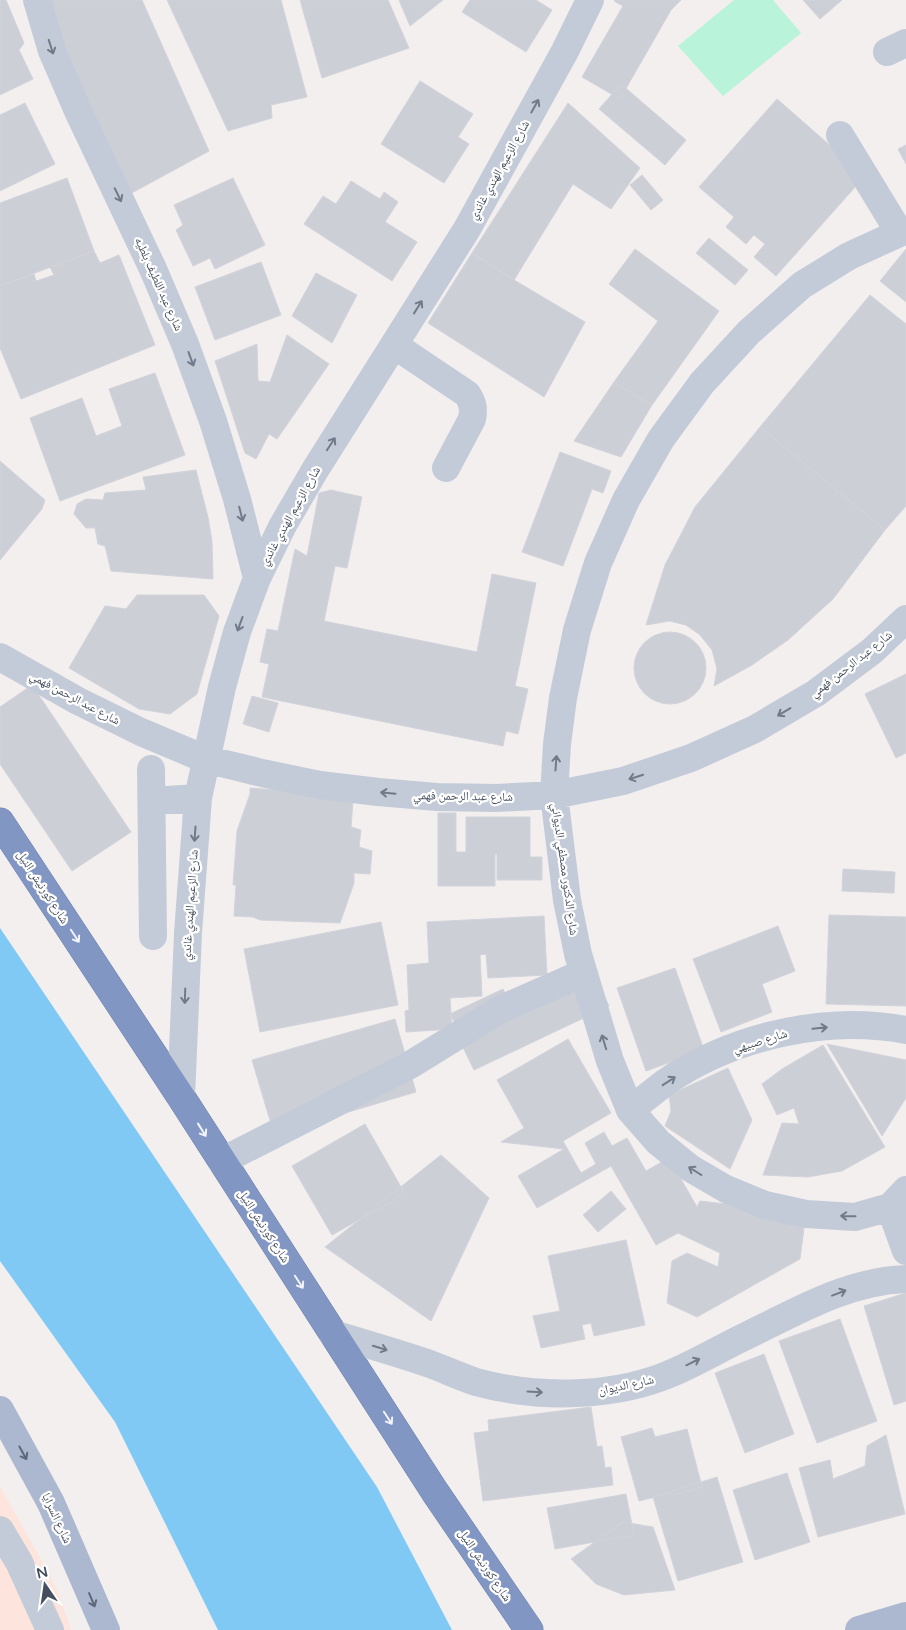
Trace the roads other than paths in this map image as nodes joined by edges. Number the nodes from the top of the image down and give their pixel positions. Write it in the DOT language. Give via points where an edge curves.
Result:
graph roads {
  1 [pos="37,0"];
  2 [pos="590,0"];
  3 [pos="840,135"];
  4 [pos="902,231"];
  5 [pos="394,345"];
  6 [pos="446,468"];
  7 [pos="257,578"];
  8 [pos="906,619"];
  9 [pos="0,657"];
  10 [pos="205,759"];
  11 [pos="151,769"];
  12 [pos="554,796"];
  13 [pos="198,798"];
  14 [pos="152,801"];
  15 [pos="0,822"];
  16 [pos="153,936"];
  17 [pos="583,973"];
  18 [pos="906,1030"];
  19 [pos="181,1097"];
  20 [pos="630,1110"];
  21 [pos="222,1161"];
  22 [pos="898,1198"];
  23 [pos="906,1251"];
  24 [pos="906,1279"];
  25 [pos="333,1334"];
  26 [pos="0,1410"];
  27 [pos="0,1530"];
  28 [pos="906,1616"];
  29 [pos="50,1630"];
  30 [pos="106,1630"];
  31 [pos="529,1630"];
  32 [pos="859,1630"];
  1 -- 7 [label="street, شارع عبد اللطيف بلطيه, one-way" via="56,60 154,269 185,344 213,421"];
  5 -- 2 [label="street, شارع الزعيم الهندي غاندي, one-way" via="467,229"];
  3 -- 4 [label="street"];
  12 -- 4 [label="street, شارع الدكتور مصطفي الديواني, one-way" via="563,698 576,630 598,563 626,500 661,439 709,376 750,332 802,285 849,256"];
  5 -- 6 [label="street" via="467,394 472,403 472,419"];
  7 -- 5 [label="street, شارع الزعيم الهندي غاندي, one-way" via="315,470"];
  7 -- 10 [label="street, شارع الزعيم الهندي غاندي, one-way" via="237,632"];
  8 -- 12 [label="street, شارع عبد الرحمن فهمي, one-way" via="872,651 816,693 755,730 691,758 632,778"];
  9 -- 10 [label="street, شارع عبد الرحمن فهمي" via="78,701"];
  12 -- 10 [label="street, شارع عبد الرحمن فهمي, one-way" via="496,798 378,792 320,785"];
  10 -- 13 [label="street, شارع الزعيم الهندي غاندي"];
  11 -- 14 [label="street"];
  12 -- 17 [label="street, شارع الدكتور مصطفي الديواني" via="567,900"];
  13 -- 14 [label="street"];
  13 -- 19 [label="street, شارع الزعيم الهندي غاندي, one-way"];
  14 -- 16 [label="street"];
  15 -- 19 [label="highway, شارع كورنيش النيل, one-way"];
  20 -- 17 [label="street, شارع الدكتور مصطفي الديواني, one-way" via="610,1061"];
  17 -- 21 [label="street" via="499,1010 410,1065"];
  20 -- 18 [label="street, شارع صبيهي, one-way" via="683,1072 708,1058 752,1041 797,1030 844,1025"];
  19 -- 21 [label="highway, شارع كورنيش النيل, one-way"];
  22 -- 20 [label="street, شارع الدكتور مصطفي الديواني, one-way" via="855,1217 806,1214 765,1204 726,1189 690,1168 658,1142"];
  21 -- 25 [label="highway, شارع كورنيش النيل, one-way"];
  22 -- 23 [label="street"];
  25 -- 24 [label="street, شارع الديوان, one-way" via="476,1382 522,1392 570,1394 616,1389 662,1377 855,1286"];
  25 -- 31 [label="highway, شارع كورنيش النيل, one-way"];
  26 -- 30 [label="main road, شارع السرايا, one-way" via="51,1503"];
  27 -- 29 [label="street" via="19,1562"];
  28 -- 32 [label="main road"];
}
